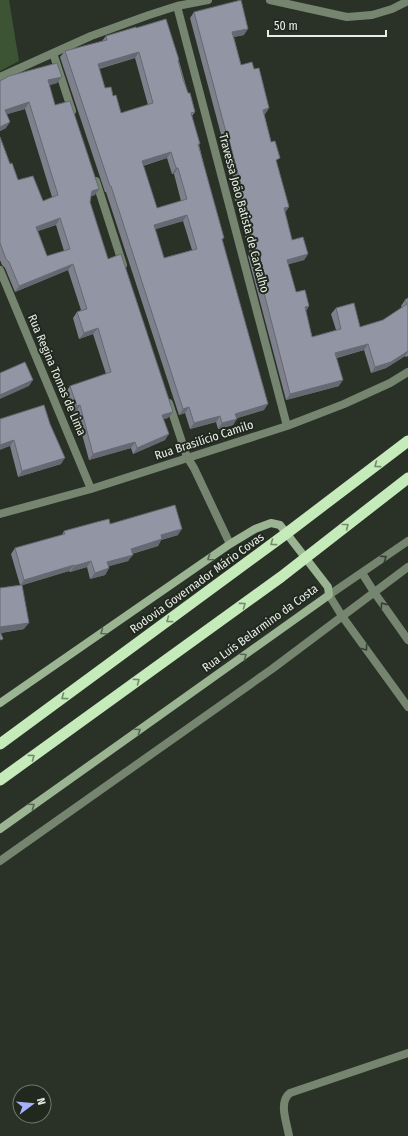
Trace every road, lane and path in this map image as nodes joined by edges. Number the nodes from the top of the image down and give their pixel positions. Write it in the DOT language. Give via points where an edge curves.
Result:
graph roads {
  1 [pos="208,0"];
  2 [pos="270,0"];
  3 [pos="408,1"];
  4 [pos="177,6"];
  5 [pos="53,53"];
  6 [pos="0,77"];
  7 [pos="75,117"];
  8 [pos="94,175"];
  9 [pos="0,270"];
  10 [pos="126,272"];
  11 [pos="408,372"];
  12 [pos="167,398"];
  13 [pos="287,426"];
  14 [pos="408,441"];
  15 [pos="186,457"];
  16 [pos="408,478"];
  17 [pos="91,489"];
  18 [pos="0,514"];
  19 [pos="408,541"];
  20 [pos="230,544"];
  21 [pos="408,567"];
  22 [pos="362,573"];
  23 [pos="374,592"];
  24 [pos="329,595"];
  25 [pos="342,616"];
  26 [pos="408,640"];
  27 [pos="2,699"];
  28 [pos="408,707"];
  29 [pos="0,744"];
  30 [pos="0,780"];
  31 [pos="0,829"];
  32 [pos="0,861"];
  33 [pos="408,1053"];
  34 [pos="289,1136"];
  1 -- 4 [label="street"];
  2 -- 3 [label="street" via="347,17 372,15"];
  4 -- 5 [label="street" via="91,36"];
  4 -- 13 [label="street, Travessa João Batista de Carvalho"];
  5 -- 6 [label="street"];
  5 -- 7 [label="street"];
  8 -- 10 [label="street"];
  9 -- 17 [label="street, Rua Regina Tomas de Lima"];
  11 -- 13 [label="street, Rua Brasilício Camilo" via="344,404"];
  12 -- 15 [label="street"];
  13 -- 15 [label="street, Rua Brasilício Camilo"];
  14 -- 29 [label="highway, Rodovia Governador Mário Covas, one-way, bridge"];
  15 -- 17 [label="street, Rua Brasilício Camilo"];
  15 -- 20 [label="street" via="194,468"];
  30 -- 16 [label="highway, one-way, bridge" via="281,577"];
  17 -- 18 [label="street, Rua Brasilício Camilo"];
  22 -- 19 [label="street, one-way"];
  20 -- 24 [label="main road, Rua Luís Belarmino da Costa" via="255,529 271,523 280,525 328,587"];
  20 -- 27 [label="main road, Rua Luís Belarmino da Costa, one-way"];
  21 -- 23 [label="street"];
  22 -- 23 [label="street"];
  22 -- 24 [label="street"];
  23 -- 25 [label="street"];
  26 -- 23 [label="street, one-way"];
  24 -- 25 [label="street"];
  31 -- 24 [label="main road, Rua Luís Belarmino da Costa, one-way"];
  25 -- 28 [label="street, one-way"];
  25 -- 32 [label="street" via="272,669"];
  33 -- 34 [label="street" via="290,1093 286,1096 283,1106"];
}
